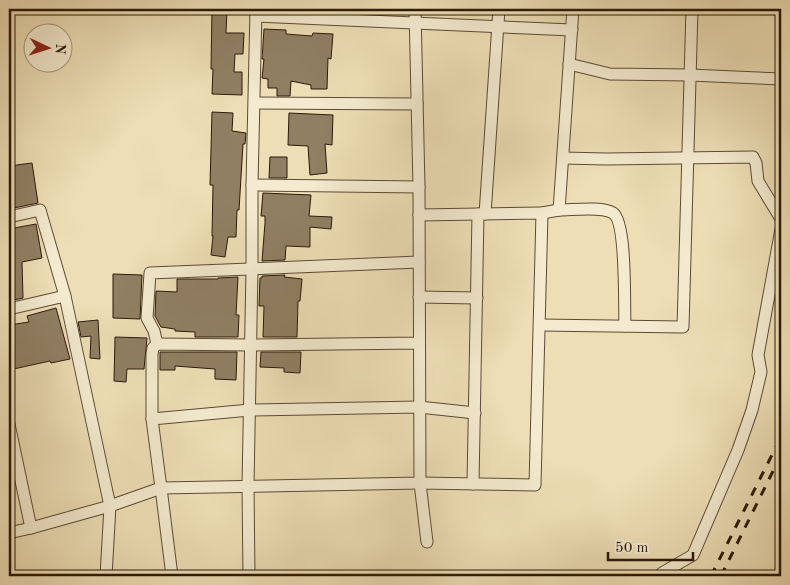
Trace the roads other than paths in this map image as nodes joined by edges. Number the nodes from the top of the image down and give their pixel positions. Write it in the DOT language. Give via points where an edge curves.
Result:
graph roads {
  1 [pos="414,9"];
  2 [pos="499,9"];
  3 [pos="573,9"];
  4 [pos="692,9"];
  5 [pos="256,13"];
  6 [pos="336,14"];
  7 [pos="414,23"];
  8 [pos="498,27"];
  9 [pos="572,30"];
  10 [pos="569,64"];
  11 [pos="690,75"];
  12 [pos="781,79"];
  13 [pos="255,103"];
  14 [pos="417,104"];
  15 [pos="563,158"];
  16 [pos="688,158"];
  17 [pos="252,185"];
  18 [pos="419,187"];
  19 [pos="559,210"];
  20 [pos="542,212"];
  21 [pos="482,214"];
  22 [pos="419,215"];
  23 [pos="9,217"];
  24 [pos="781,219"];
  25 [pos="781,229"];
  26 [pos="419,262"];
  27 [pos="252,268"];
  28 [pos="65,296"];
  29 [pos="419,297"];
  30 [pos="477,298"];
  31 [pos="9,309"];
  32 [pos="540,325"];
  33 [pos="625,326"];
  34 [pos="419,343"];
  35 [pos="157,344"];
  36 [pos="250,345"];
  37 [pos="419,407"];
  38 [pos="250,410"];
  39 [pos="474,413"];
  40 [pos="152,419"];
  41 [pos="9,424"];
  42 [pos="420,483"];
  43 [pos="473,484"];
  44 [pos="248,486"];
  45 [pos="161,488"];
  46 [pos="110,506"];
  47 [pos="31,528"];
  48 [pos="9,533"];
  49 [pos="426,542"];
  50 [pos="106,576"];
  51 [pos="172,576"];
  52 [pos="249,576"];
  53 [pos="660,576"];
  1 -- 7 [label="street"];
  2 -- 8 [label="street"];
  3 -- 9 [label="street"];
  4 -- 11 [label="street"];
  5 -- 6 [label="street"];
  5 -- 13 [label="street"];
  6 -- 7 [label="street"];
  7 -- 8 [label="street"];
  7 -- 14 [label="street"];
  8 -- 9 [label="street"];
  8 -- 21 [label="street"];
  9 -- 10 [label="street"];
  10 -- 11 [label="street" via="610,74"];
  10 -- 15 [label="street"];
  11 -- 12 [label="street"];
  11 -- 16 [label="street"];
  13 -- 14 [label="street"];
  13 -- 17 [label="street"];
  14 -- 18 [label="street"];
  15 -- 16 [label="street"];
  15 -- 19 [label="street"];
  16 -- 24 [label="street" via="753,157 758,181"];
  16 -- 33 [label="street" via="683,327"];
  17 -- 18 [label="street"];
  17 -- 27 [label="street"];
  18 -- 22 [label="street"];
  19 -- 20 [label="street"];
  19 -- 33 [label="street" via="602,209 618,219 622,237"];
  20 -- 21 [label="street"];
  20 -- 32 [label="street"];
  21 -- 22 [label="street"];
  21 -- 30 [label="street"];
  22 -- 26 [label="street"];
  23 -- 28 [label="street" via="40,210"];
  25 -- 53 [label="street" via="758,355 761,372 752,410 693,555"];
  26 -- 27 [label="street"];
  26 -- 29 [label="street"];
  27 -- 35 [label="street" via="150,273 147,318"];
  27 -- 36 [label="street"];
  28 -- 31 [label="street"];
  28 -- 46 [label="street"];
  29 -- 30 [label="street"];
  29 -- 34 [label="street"];
  30 -- 39 [label="street"];
  32 -- 33 [label="street"];
  32 -- 43 [label="street" via="536,485"];
  34 -- 36 [label="street"];
  34 -- 37 [label="street"];
  35 -- 36 [label="street"];
  35 -- 40 [label="street" via="152,354"];
  36 -- 38 [label="street"];
  37 -- 38 [label="street"];
  37 -- 39 [label="street"];
  37 -- 42 [label="street"];
  38 -- 40 [label="street"];
  38 -- 44 [label="street"];
  39 -- 43 [label="street"];
  40 -- 45 [label="street"];
  41 -- 47 [label="street"];
  42 -- 43 [label="street"];
  42 -- 44 [label="street"];
  42 -- 49 [label="street"];
  44 -- 45 [label="street"];
  44 -- 52 [label="street"];
  45 -- 46 [label="street"];
  45 -- 51 [label="street"];
  46 -- 47 [label="street"];
  46 -- 50 [label="street"];
  47 -- 48 [label="street"];
}
